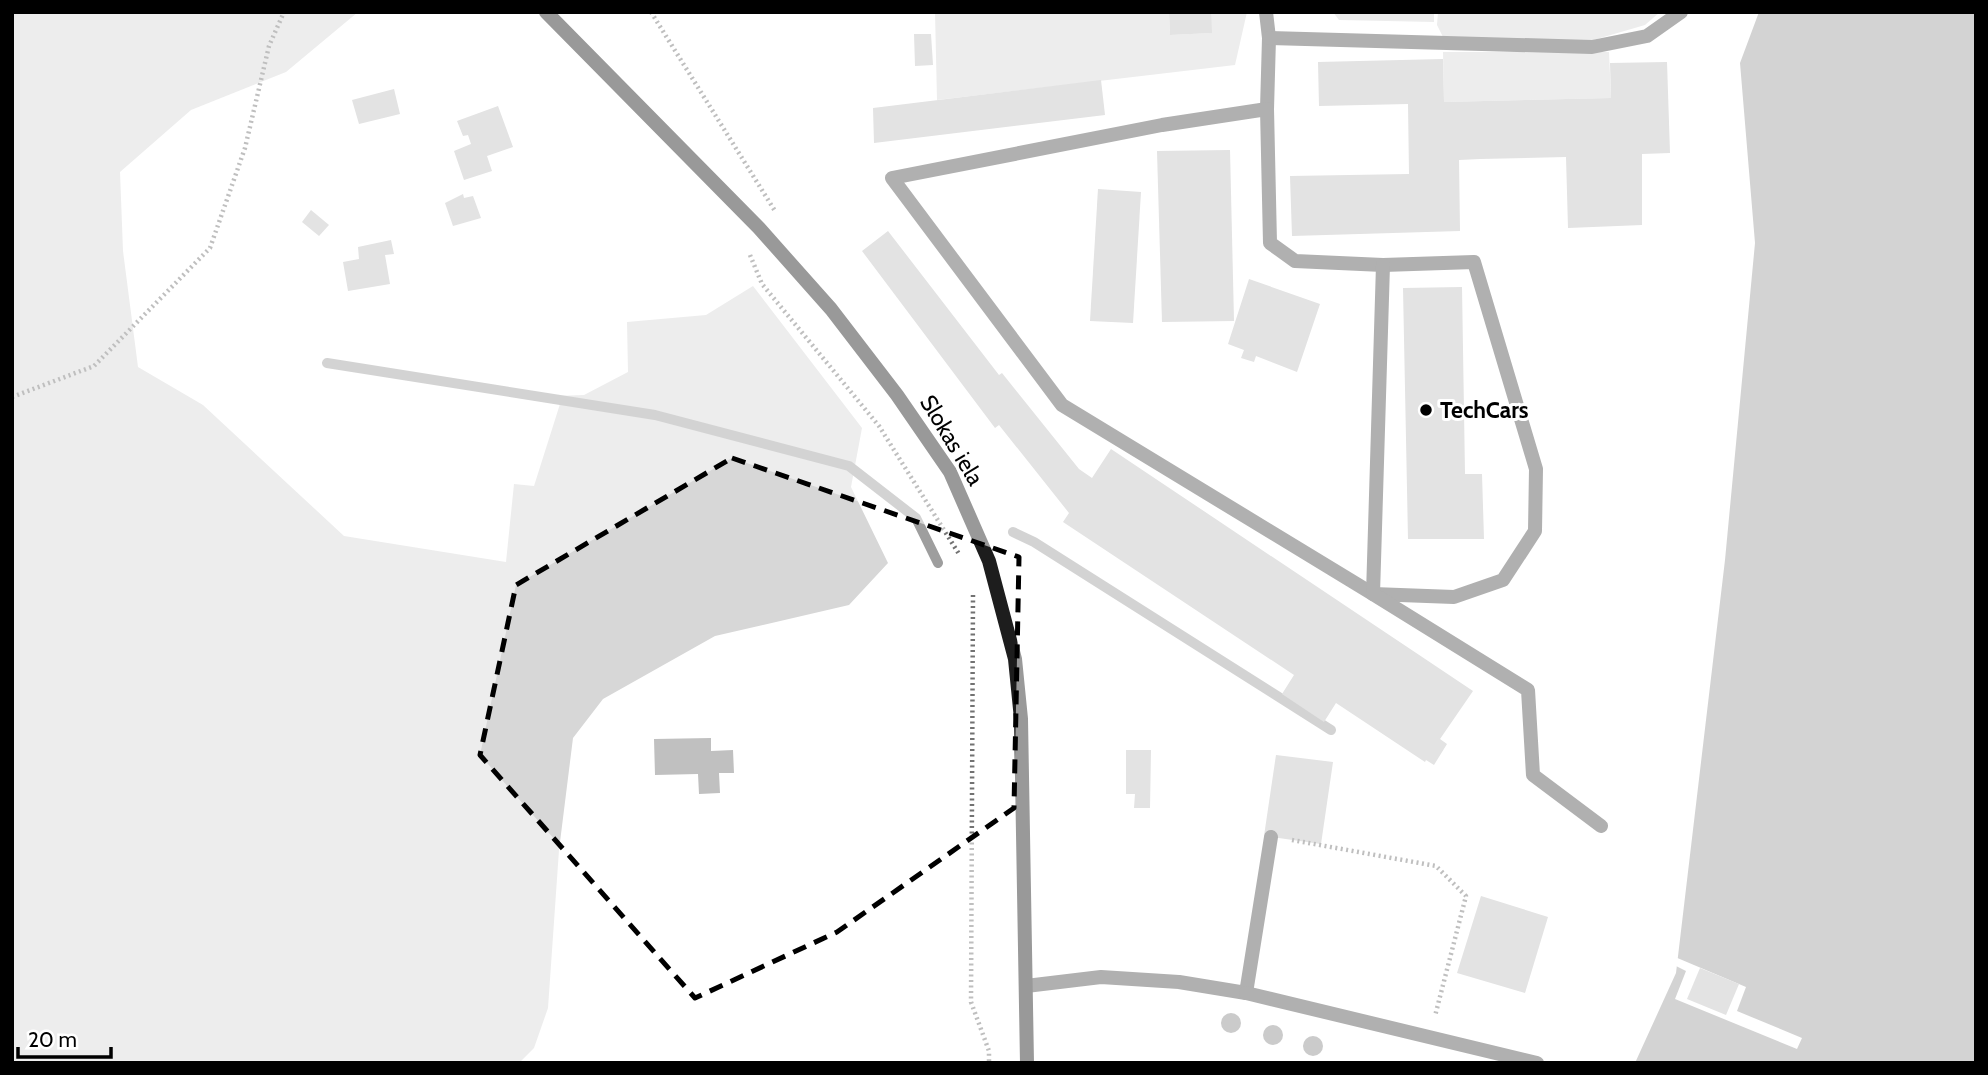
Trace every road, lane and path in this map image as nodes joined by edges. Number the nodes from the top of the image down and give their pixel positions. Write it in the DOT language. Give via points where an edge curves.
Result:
graph roads {
  1 [pos="284,12"];
  2 [pos="546,12"];
  3 [pos="651,12"];
  4 [pos="1266,12"];
  5 [pos="1681,12"];
  6 [pos="1269,38"];
  7 [pos="1267,109"];
  8 [pos="759,228"];
  9 [pos="1383,265"];
  10 [pos="12,397"];
  11 [pos="965,564"];
  12 [pos="973,589"];
  13 [pos="1373,594"];
  14 [pos="1601,826"];
  15 [pos="1271,838"];
  16 [pos="1026,986"];
  17 [pos="1246,993"];
  18 [pos="1430,1038"];
  19 [pos="989,1063"];
  20 [pos="1027,1063"];
  21 [pos="1537,1063"];
  1 -- 10 [label="path" via="269,46 245,148 210,248 94,366"];
  2 -- 8 [label="main road, Slokas iela"];
  3 -- 8 [label="path" via="776,210"];
  4 -- 6 [label="lane"];
  5 -- 6 [label="lane" via="1647,36 1592,47"];
  6 -- 7 [label="lane"];
  7 -- 9 [label="lane" via="1270,243 1295,261"];
  7 -- 13 [label="lane" via="892,178 1062,405"];
  8 -- 11 [label="path" via="739,243 752,257 762,284 879,426"];
  8 -- 16 [label="main road, Slokas iela" via="831,309 897,395 950,472 989,561 1015,659 1021,719"];
  9 -- 13 [label="lane"];
  9 -- 13 [label="lane" via="1474,262 1536,469 1535,531 1503,580 1454,597"];
  12 -- 19 [label="path" via="971,1002"];
  13 -- 14 [label="lane" via="1528,690 1533,775"];
  15 -- 17 [label="lane"];
  15 -- 18 [label="path" via="1436,866 1466,896"];
  16 -- 17 [label="lane" via="1101,977 1180,982"];
  16 -- 20 [label="main road, Slokas iela"];
  17 -- 18 [label="lane"];
  18 -- 21 [label="lane"];
}
